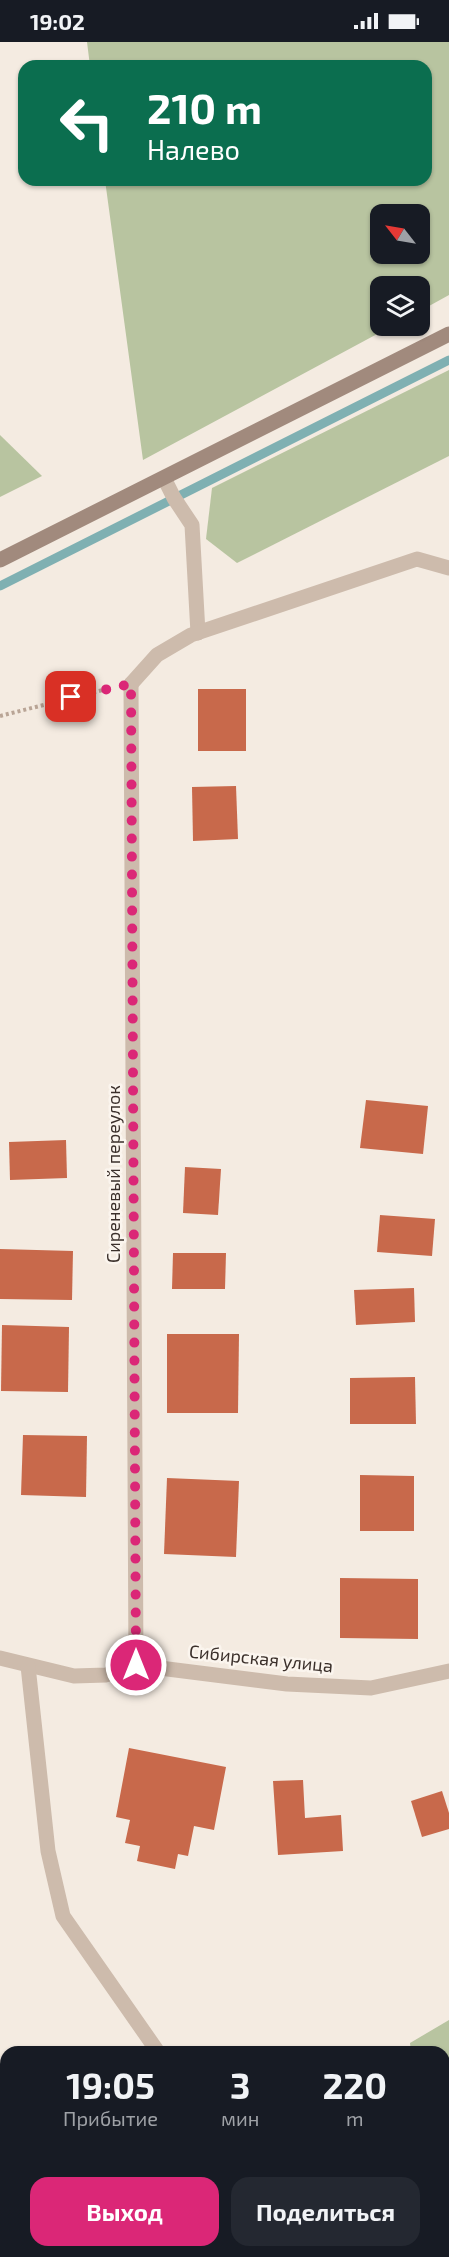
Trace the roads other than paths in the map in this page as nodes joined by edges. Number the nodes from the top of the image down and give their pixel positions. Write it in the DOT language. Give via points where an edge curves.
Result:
graph roads {
  1 [pos="449,334"];
  2 [pos="164,478"];
  3 [pos="0,560"];
  4 [pos="449,568"];
  5 [pos="198,633"];
  6 [pos="0,1658"];
  7 [pos="136,1665"];
  8 [pos="28,1666"];
  9 [pos="449,1671"];
  10 [pos="154,2046"];
  1 -- 2 [label="main road"];
  2 -- 3 [label="main road"];
  2 -- 5 [label="street" via="192,525"];
  4 -- 5 [label="street" via="417,559"];
  5 -- 7 [label="street, Сиреневый переулок" via="157,655 131,684"];
  6 -- 8 [label="street, Сибирская улица"];
  7 -- 8 [label="street, Сибирская улица" via="106,1675 74,1676"];
  7 -- 9 [label="street, Сибирская улица" via="287,1684 371,1688"];
  8 -- 10 [label="street" via="48,1851 63,1916"];
}
